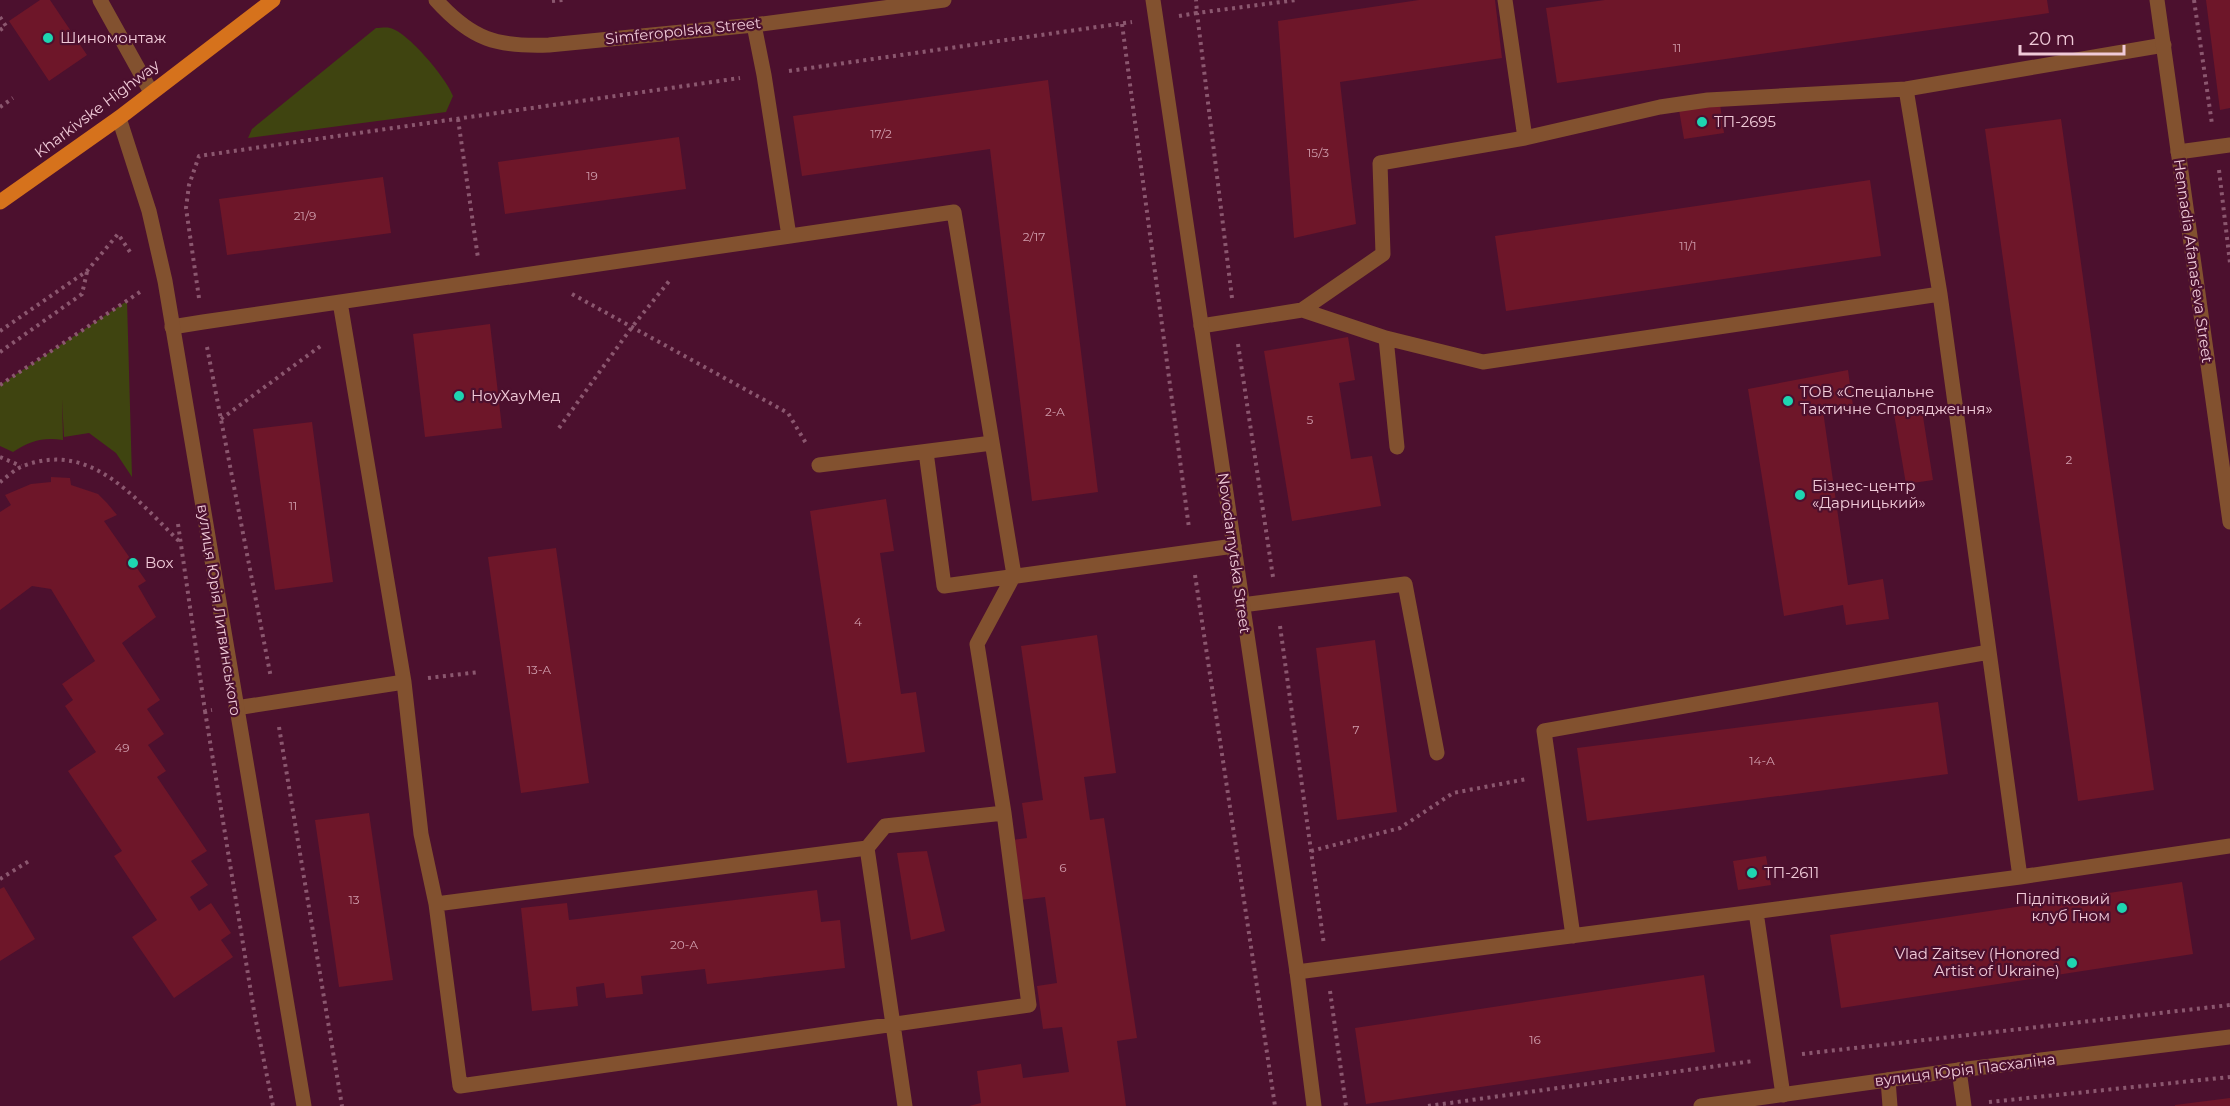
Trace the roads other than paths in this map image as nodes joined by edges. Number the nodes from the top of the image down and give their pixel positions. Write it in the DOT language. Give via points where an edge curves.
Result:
graph roads {
  1 [pos="100,0"];
  2 [pos="273,0"];
  3 [pos="436,0"];
  4 [pos="944,0"];
  5 [pos="1153,0"];
  6 [pos="1505,0"];
  7 [pos="2157,0"];
  8 [pos="754,25"];
  9 [pos="2164,45"];
  10 [pos="1906,89"];
  11 [pos="151,92"];
  12 [pos="119,118"];
  13 [pos="1525,138"];
  14 [pos="2230,145"];
  15 [pos="2178,152"];
  16 [pos="0,202"];
  17 [pos="789,236"];
  18 [pos="1940,294"];
  19 [pos="340,302"];
  20 [pos="1302,310"];
  21 [pos="1201,326"];
  22 [pos="172,327"];
  23 [pos="1386,338"];
  24 [pos="992,443"];
  25 [pos="1397,447"];
  26 [pos="926,452"];
  27 [pos="819,465"];
  28 [pos="2230,522"];
  29 [pos="1234,546"];
  30 [pos="1014,575"];
  31 [pos="1242,605"];
  32 [pos="1989,652"];
  33 [pos="404,682"];
  34 [pos="236,708"];
  35 [pos="1437,753"];
  36 [pos="1004,813"];
  37 [pos="2230,846"];
  38 [pos="867,848"];
  39 [pos="2020,877"];
  40 [pos="436,904"];
  41 [pos="1756,912"];
  42 [pos="1574,936"];
  43 [pos="1297,972"];
  44 [pos="892,1024"];
  45 [pos="2230,1037"];
  46 [pos="1959,1070"];
  47 [pos="1888,1080"];
  48 [pos="1783,1095"];
  49 [pos="304,1106"];
  50 [pos="905,1106"];
  51 [pos="1314,1106"];
  52 [pos="1701,1106"];
  53 [pos="1890,1106"];
  54 [pos="1964,1106"];
  1 -- 11 [label="street"];
  2 -- 11 [label="main road, Kharkivske Highway"];
  3 -- 8 [label="street, Simferopolska Street" via="452,19 481,38 517,46"];
  4 -- 8 [label="street, Simferopolska Street"];
  5 -- 21 [label="street, Novodarnytska Street"];
  6 -- 13 [label="street"];
  7 -- 9 [label="street, Hennadia Afanas'eva Street"];
  8 -- 17 [label="street"];
  9 -- 10 [label="street"];
  9 -- 15 [label="street, Hennadia Afanas'eva Street"];
  10 -- 13 [label="street" via="1708,100"];
  10 -- 18 [label="street"];
  11 -- 12 [label="main road, Kharkivske Highway"];
  12 -- 16 [label="main road, Kharkivske Highway"];
  12 -- 22 [label="street, вулиця Юрія Литвинського" via="149,211"];
  13 -- 20 [label="street" via="1380,163 1383,254"];
  14 -- 15 [label="street"];
  15 -- 28 [label="street, Hennadia Afanas'eva Street"];
  17 -- 19 [label="street"];
  17 -- 24 [label="street" via="954,212"];
  18 -- 23 [label="street" via="1483,362"];
  18 -- 32 [label="street"];
  19 -- 22 [label="street"];
  19 -- 33 [label="street"];
  20 -- 21 [label="street"];
  20 -- 23 [label="street"];
  21 -- 29 [label="street, Novodarnytska Street"];
  22 -- 34 [label="street, вулиця Юрія Литвинського"];
  23 -- 25 [label="street"];
  24 -- 26 [label="street"];
  24 -- 30 [label="street"];
  26 -- 27 [label="street"];
  26 -- 30 [label="street" via="944,586"];
  29 -- 30 [label="street"];
  29 -- 31 [label="street, Novodarnytska Street"];
  30 -- 36 [label="street" via="977,644"];
  31 -- 35 [label="street" via="1405,584"];
  31 -- 43 [label="street, Novodarnytska Street"];
  32 -- 39 [label="street"];
  32 -- 42 [label="street" via="1544,731"];
  33 -- 34 [label="street"];
  33 -- 40 [label="street" via="421,834"];
  34 -- 49 [label="street, вулиця Юрія Литвинського"];
  36 -- 38 [label="street" via="885,826"];
  36 -- 44 [label="street" via="1029,1005"];
  37 -- 39 [label="street"];
  38 -- 40 [label="street"];
  38 -- 44 [label="street"];
  39 -- 41 [label="street"];
  40 -- 44 [label="street" via="460,1086"];
  41 -- 42 [label="street"];
  41 -- 48 [label="street"];
  42 -- 43 [label="street"];
  43 -- 51 [label="street, Novodarnytska Street"];
  44 -- 50 [label="street"];
  45 -- 46 [label="street, вулиця Юрія Пасхаліна"];
  46 -- 47 [label="street, вулиця Юрія Пасхаліна"];
  46 -- 54 [label="street"];
  47 -- 48 [label="street, вулиця Юрія Пасхаліна"];
  47 -- 53 [label="street"];
  48 -- 52 [label="street, вулиця Юрія Пасхаліна"];
}
